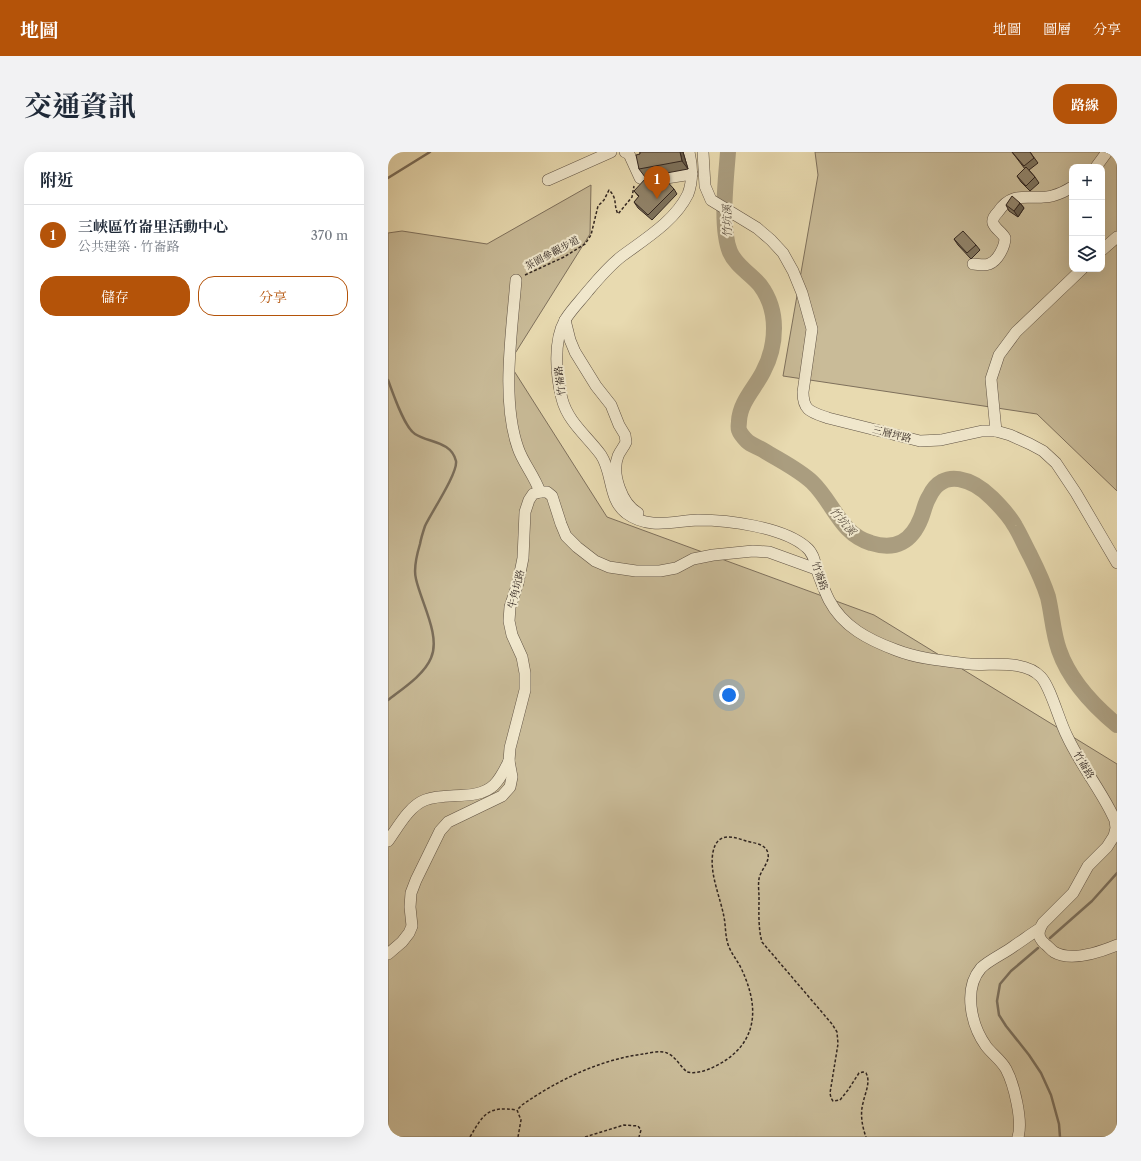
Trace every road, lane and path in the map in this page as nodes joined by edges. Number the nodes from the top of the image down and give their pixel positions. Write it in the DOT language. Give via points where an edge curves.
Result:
graph roads {
  1 [pos="611,152"];
  2 [pos="626,152"];
  3 [pos="689,152"];
  4 [pos="703,152"];
  5 [pos="1107,152"];
  6 [pos="1098,164"];
  7 [pos="692,174"];
  8 [pos="640,178"];
  9 [pos="548,180"];
  10 [pos="1069,189"];
  11 [pos="1117,237"];
  12 [pos="1105,247"];
  13 [pos="973,264"];
  14 [pos="1079,272"];
  15 [pos="516,280"];
  16 [pos="565,320"];
  17 [pos="996,431"];
  18 [pos="540,492"];
  19 [pos="661,524"];
  20 [pos="1117,563"];
  21 [pos="816,569"];
  22 [pos="509,761"];
  23 [pos="388,841"];
  24 [pos="1039,929"];
  25 [pos="1117,945"];
  26 [pos="388,954"];
  27 [pos="517,1110"];
  28 [pos="470,1137"];
  29 [pos="518,1137"];
  30 [pos="585,1137"];
  31 [pos="639,1137"];
  32 [pos="866,1137"];
  33 [pos="1018,1137"];
  1 -- 9 [label="street"];
  2 -- 8 [label="street"];
  3 -- 7 [label="street, 竹崙路"];
  4 -- 17 [label="street, 三層坪路" via="704,186 711,200 754,226 771,240 794,271 812,329 803,392 806,408 828,418 920,441"];
  5 -- 6 [label="street"];
  7 -- 8 [label="street" via="647,181"];
  7 -- 16 [label="street, 竹崙路" via="689,192 669,219 608,269"];
  8 -- 15 [label="path, 茶園參觀步道" via="633,188 632,197 618,214 614,196 609,190 607,192 598,206 591,235 585,244"];
  10 -- 13 [label="street" via="1051,196 1008,200 993,220 1005,238 1001,250 994,261 988,264"];
  11 -- 12 [label="street"];
  14 -- 17 [label="street" via="1016,332 1000,355 992,379"];
  15 -- 18 [label="street" via="509,361 512,423 518,449"];
  16 -- 19 [label="street" via="575,352 611,405 626,439 618,455 617,468 624,499 636,512"];
  16 -- 19 [label="street, 竹崙路" via="557,343 558,382 567,414 602,456 618,504 627,514 643,521"];
  17 -- 20 [label="street, 三層坪路" via="1043,451 1056,463"];
  18 -- 21 [label="street" via="547,492 552,496 566,536 595,560 610,567 660,571 713,555 754,551 769,552"];
  18 -- 22 [label="street, 牛角坑路" via="533,494 525,512 523,558 510,608 509,621 522,657 525,690"];
  19 -- 21 [label="street, 竹崙路" via="704,520 755,526 794,539 807,547 813,556"];
  21 -- 24 [label="street, 竹崙路" via="836,612 847,624 867,638 899,652 922,657 971,664 1021,666 1041,677 1047,686 1067,737 1105,801 1115,820 1116,828 1107,847 1088,866 1074,892"];
  22 -- 23 [label="street" via="493,786 480,792 425,800 415,806"];
  22 -- 26 [label="street, 牛角坑路" via="512,777 510,787 502,796 448,822 440,831 411,892 412,926 409,933"];
  24 -- 25 [label="street" via="1038,935 1041,940 1055,952 1068,955 1098,953"];
  24 -- 33 [label="street" via="982,967 974,980 971,995 973,1015 980,1034 986,1046 1006,1068 1019,1116"];
  27 -- 28 [label="path" via="492,1110 481,1119"];
  27 -- 29 [label="path" via="520,1120"];
  27 -- 32 [label="path" via="575,1075 610,1061 666,1052 687,1072 699,1073 724,1061 744,1045 753,1019 752,1004 742,972 728,945 712,860 717,842 732,836 766,849 768,857 759,880 759,922 762,942 837,1032 838,1044 831,1098 833,1101 840,1100 859,1073 866,1073 868,1076 862,1104 862,1123"];
  30 -- 31 [label="path" via="624,1125 638,1126 641,1130"];
}
